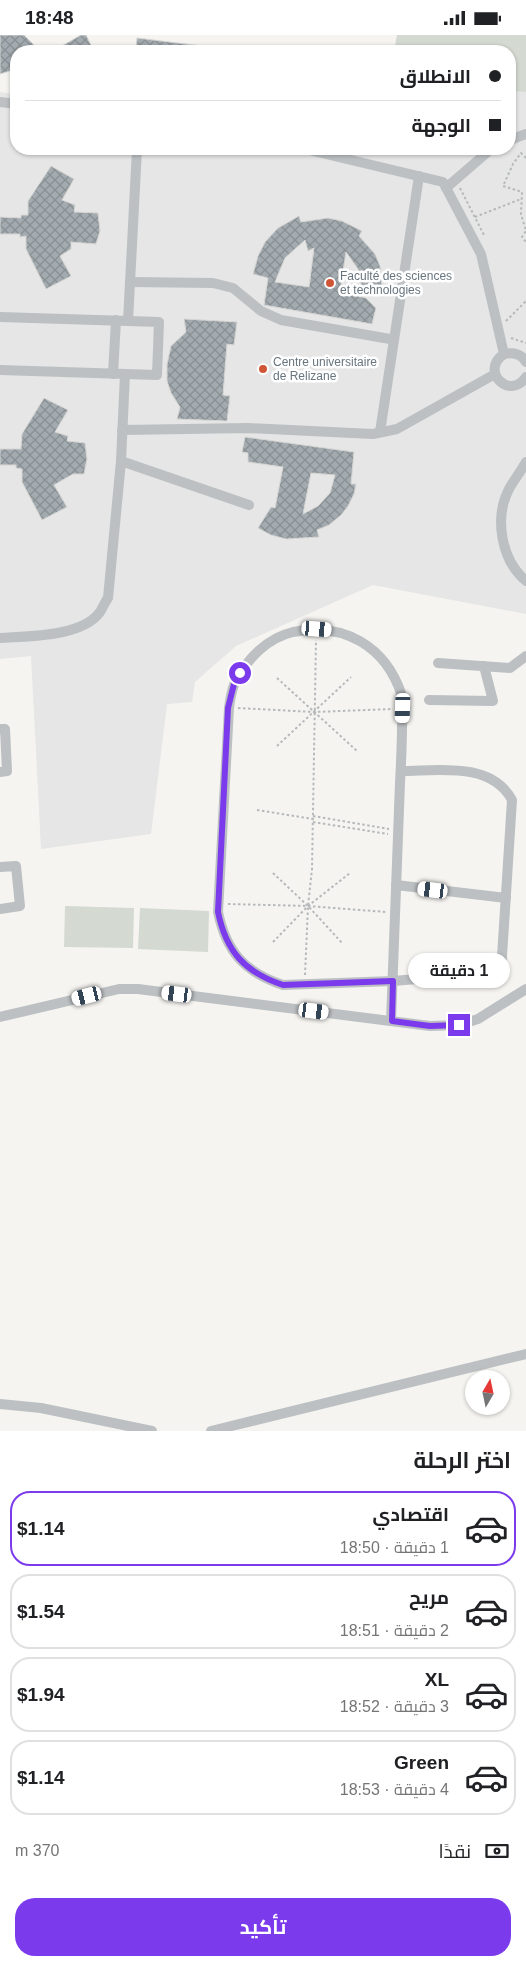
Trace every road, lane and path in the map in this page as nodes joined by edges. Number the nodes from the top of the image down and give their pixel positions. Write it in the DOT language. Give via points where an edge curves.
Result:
graph roads {
  1 [pos="137,155"];
  2 [pos="330,155"];
  3 [pos="484,155"];
  4 [pos="526,158"];
  5 [pos="419,176"];
  6 [pos="446,187"];
  7 [pos="521,199"];
  8 [pos="476,217"];
  9 [pos="526,242"];
  10 [pos="130,282"];
  11 [pos="526,301"];
  12 [pos="0,317"];
  13 [pos="116,320"];
  14 [pos="128,321"];
  15 [pos="498,327"];
  16 [pos="390,339"];
  17 [pos="504,354"];
  18 [pos="526,362"];
  19 [pos="0,370"];
  20 [pos="113,373"];
  21 [pos="125,374"];
  22 [pos="495,374"];
  23 [pos="526,377"];
  24 [pos="122,429"];
  25 [pos="380,432"];
  26 [pos="121,461"];
  27 [pos="526,463"];
  28 [pos="249,505"];
  29 [pos="526,581"];
  30 [pos="317,629"];
  31 [pos="0,638"];
  32 [pos="526,656"];
  33 [pos="438,663"];
  34 [pos="484,666"];
  35 [pos="351,677"];
  36 [pos="277,678"];
  37 [pos="429,700"];
  38 [pos="228,708"];
  39 [pos="403,708"];
  40 [pos="314,712"];
  41 [pos="0,729"];
  42 [pos="277,746"];
  43 [pos="357,751"];
  44 [pos="401,771"];
  45 [pos="0,772"];
  46 [pos="256,810"];
  47 [pos="313,819"];
  48 [pos="398,833"];
  49 [pos="0,867"];
  50 [pos="273,873"];
  51 [pos="350,873"];
  52 [pos="396,885"];
  53 [pos="506,899"];
  54 [pos="218,904"];
  55 [pos="308,906"];
  56 [pos="0,909"];
  57 [pos="395,913"];
  58 [pos="273,942"];
  59 [pos="343,944"];
  60 [pos="393,981"];
  61 [pos="305,984"];
  62 [pos="526,989"];
  63 [pos="0,1017"];
  64 [pos="392,1021"];
  65 [pos="526,1354"];
  66 [pos="0,1404"];
  67 [pos="152,1431"];
  68 [pos="211,1431"];
  1 -- 10 [label="street"];
  2 -- 5 [label="street"];
  3 -- 6 [label="street"];
  4 -- 7 [label="path" via="521,153 503,186 522,192"];
  5 -- 6 [label="street" via="443,182"];
  5 -- 25 [label="street"];
  6 -- 15 [label="street" via="481,254"];
  7 -- 8 [label="path"];
  7 -- 9 [label="path" via="526,231 522,237"];
  10 -- 14 [label="street"];
  10 -- 16 [label="street" via="212,283 233,288 262,311 281,320"];
  11 -- 15 [label="path"];
  12 -- 13 [label="street"];
  13 -- 14 [label="street"];
  13 -- 20 [label="street"];
  14 -- 21 [label="street" via="159,322 157,375"];
  15 -- 17 [label="street"];
  17 -- 18 [label="street" via="515,353"];
  17 -- 22 [label="street" via="496,363"];
  19 -- 20 [label="street"];
  20 -- 21 [label="street"];
  21 -- 24 [label="street"];
  22 -- 23 [label="street" via="499,381 509,386 519,384"];
  22 -- 25 [label="street" via="397,429"];
  24 -- 25 [label="street"];
  24 -- 26 [label="street"];
  26 -- 28 [label="street"];
  26 -- 31 [label="street" via="108,598 100,613 73,629"];
  27 -- 29 [label="street" via="508,490 501,520 504,547 518,574"];
  30 -- 38 [label="street" via="286,634 264,645 246,662 234,684"];
  30 -- 39 [label="street" via="334,630 357,639 377,653 392,673 402,695"];
  30 -- 40 [label="path"];
  32 -- 34 [label="street" via="510,668"];
  33 -- 34 [label="street"];
  34 -- 37 [label="street" via="493,701"];
  35 -- 40 [label="path"];
  36 -- 40 [label="path"];
  38 -- 40 [label="path"];
  38 -- 54 [label="street"];
  39 -- 40 [label="path"];
  39 -- 44 [label="street"];
  40 -- 42 [label="path"];
  40 -- 43 [label="path"];
  40 -- 47 [label="path"];
  41 -- 45 [label="street" via="5,729 7,771"];
  44 -- 48 [label="street"];
  44 -- 53 [label="street" via="477,773 490,777 510,795"];
  46 -- 47 [label="path"];
  47 -- 48 [label="path"];
  47 -- 48 [label="path"];
  47 -- 55 [label="path"];
  48 -- 52 [label="street"];
  49 -- 56 [label="street" via="16,865 20,906"];
  50 -- 55 [label="path"];
  51 -- 55 [label="path"];
  52 -- 53 [label="street"];
  52 -- 57 [label="street"];
  53 -- 60 [label="street" via="501,972"];
  54 -- 55 [label="path"];
  54 -- 61 [label="street" via="228,945 251,971 283,985"];
  55 -- 57 [label="path"];
  55 -- 58 [label="path"];
  55 -- 59 [label="path"];
  55 -- 61 [label="path"];
  57 -- 60 [label="street"];
  60 -- 61 [label="street"];
  60 -- 64 [label="street"];
  62 -- 64 [label="street" via="478,1019 459,1025 430,1026"];
  63 -- 64 [label="street" via="119,989 138,989"];
  65 -- 68 [label="street"];
  66 -- 67 [label="street" via="41,1408"];
}
